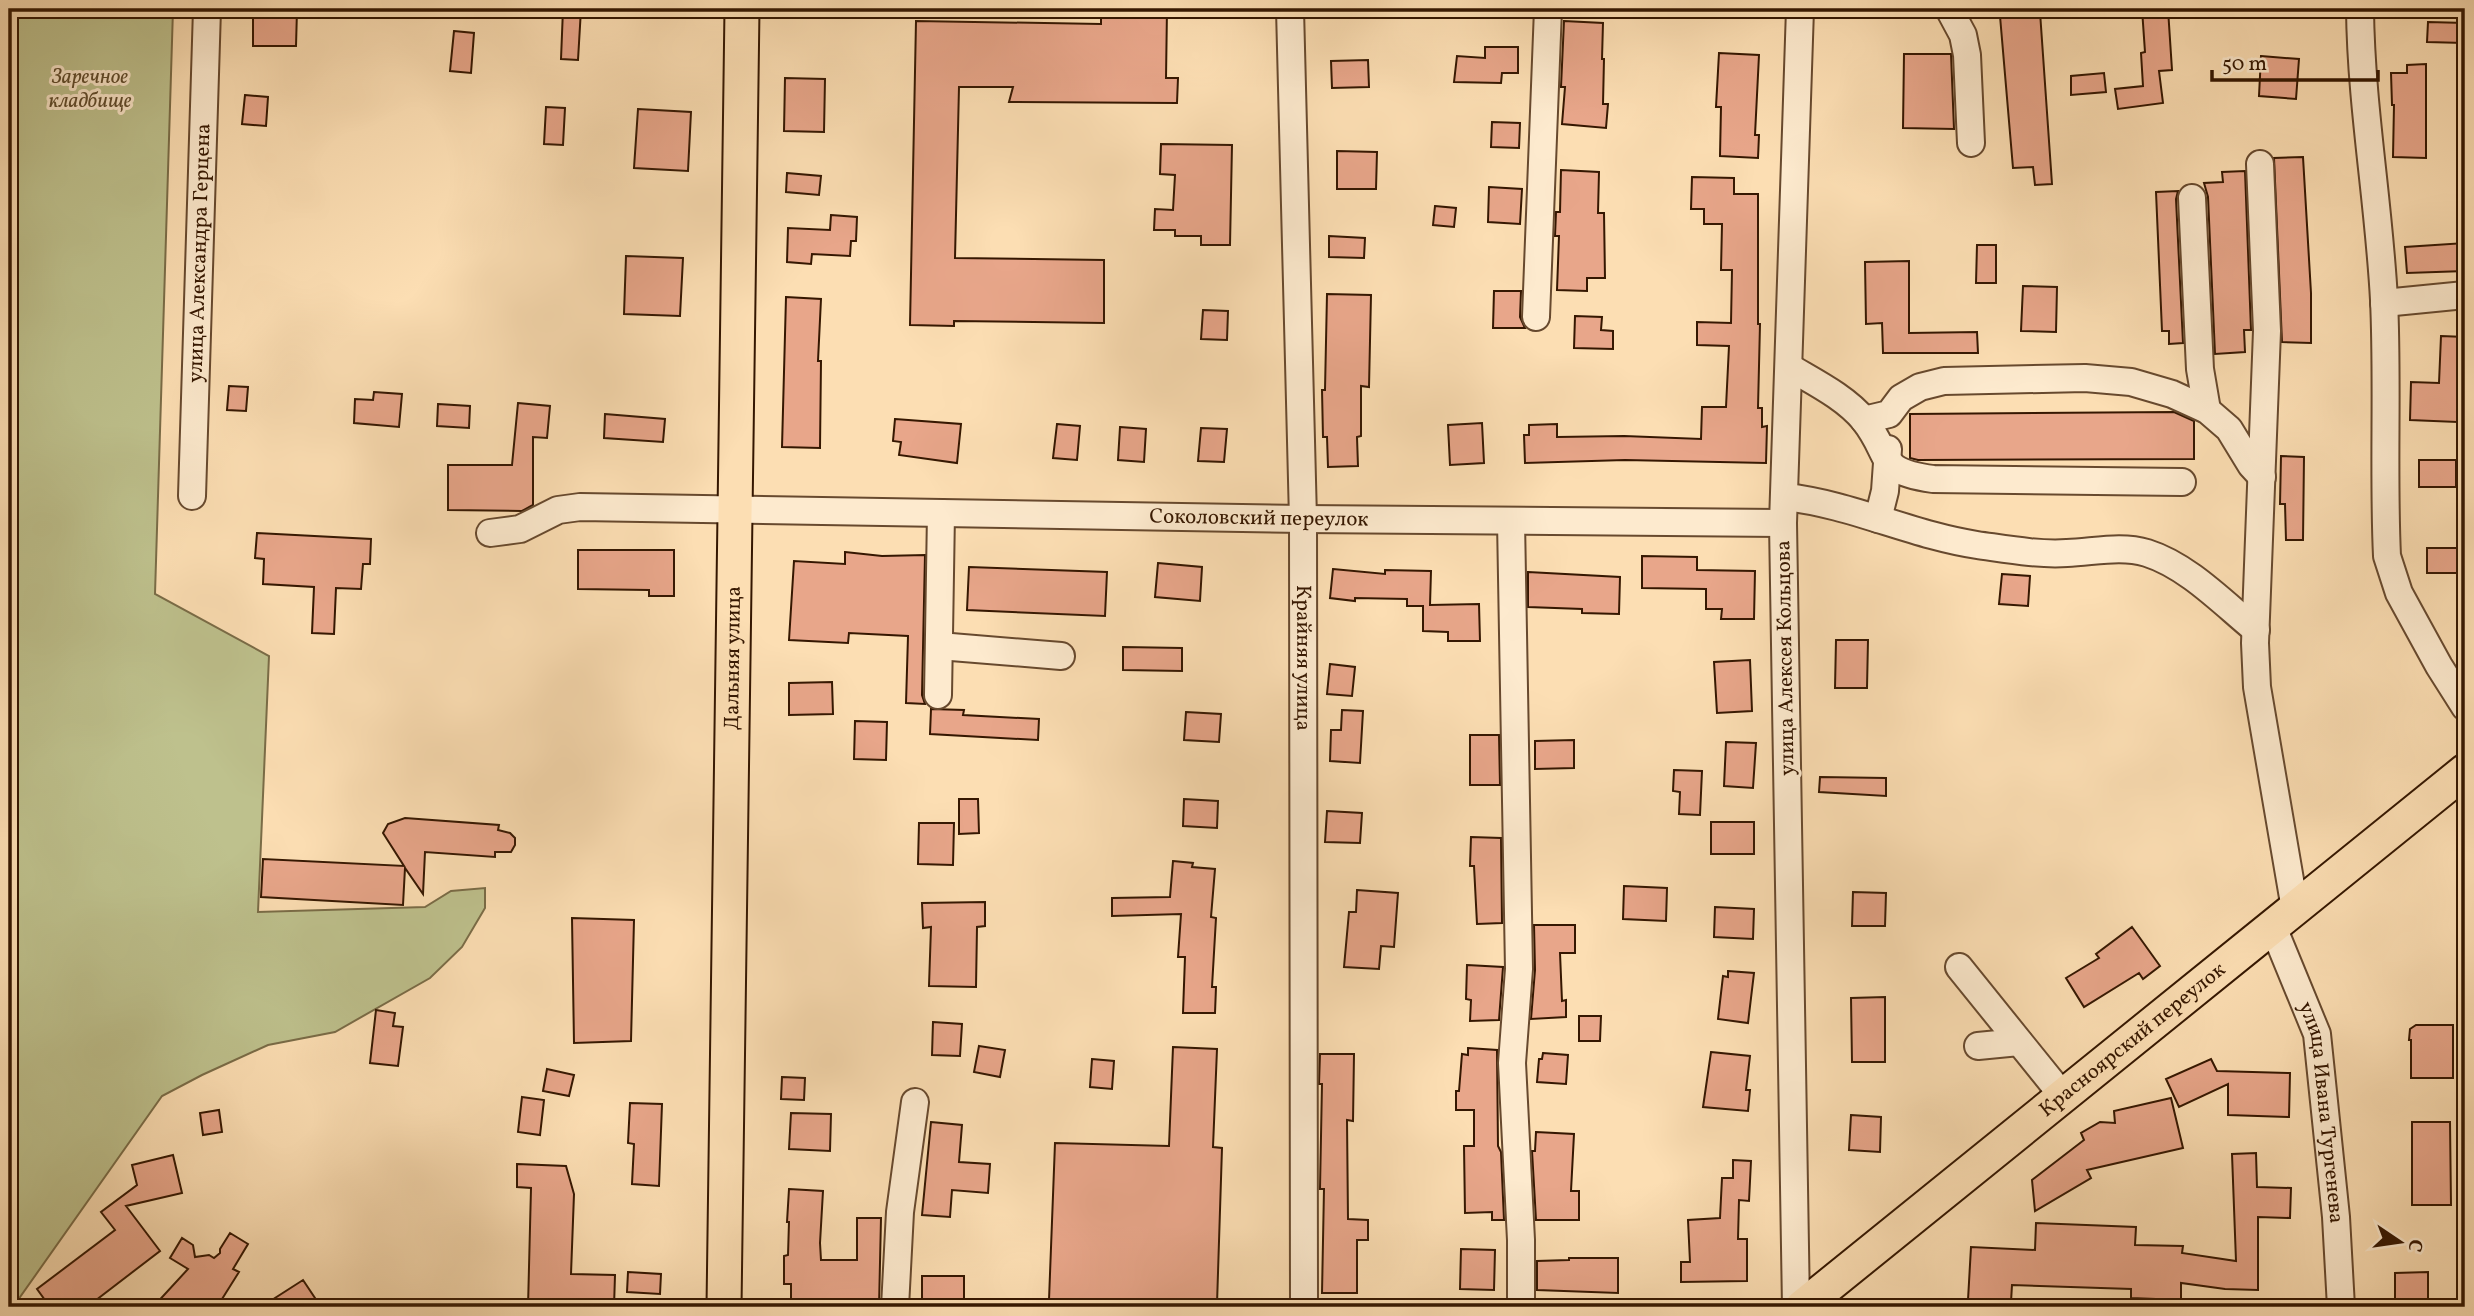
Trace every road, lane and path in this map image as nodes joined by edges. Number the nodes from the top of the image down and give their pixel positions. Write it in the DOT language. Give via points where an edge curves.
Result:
graph roads {
  1 [pos="207,9"];
  2 [pos="742,9"];
  3 [pos="1290,9"];
  4 [pos="1548,9"];
  5 [pos="1800,9"];
  6 [pos="1949,9"];
  7 [pos="2360,9"];
  8 [pos="1971,143"];
  9 [pos="2260,164"];
  10 [pos="2192,198"];
  11 [pos="2465,295"];
  12 [pos="2384,303"];
  13 [pos="1536,317"];
  14 [pos="1789,367"];
  15 [pos="2207,410"];
  16 [pos="1876,417"];
  17 [pos="1887,463"];
  18 [pos="2262,477"];
  19 [pos="2182,482"];
  20 [pos="192,496"];
  21 [pos="733,509"];
  22 [pos="1784,510"];
  23 [pos="941,513"];
  24 [pos="1303,519"];
  25 [pos="1878,519"];
  26 [pos="1511,521"];
  27 [pos="490,533"];
  28 [pos="2256,630"];
  29 [pos="939,646"];
  30 [pos="1061,656"];
  31 [pos="938,695"];
  32 [pos="2465,708"];
  33 [pos="2465,771"];
  34 [pos="2284,918"];
  35 [pos="1959,967"];
  36 [pos="2019,1042"];
  37 [pos="1978,1046"];
  38 [pos="2063,1096"];
  39 [pos="915,1102"];
  40 [pos="724,1307"];
  41 [pos="895,1307"];
  42 [pos="1304,1307"];
  43 [pos="1521,1307"];
  44 [pos="1796,1307"];
  45 [pos="1802,1307"];
  46 [pos="2341,1307"];
  1 -- 20 [label="street, улица Александра Герцена"];
  2 -- 21 [label="main road, Дальняя улица"];
  3 -- 24 [label="street, Крайняя улица"];
  4 -- 13 [label="street"];
  5 -- 14 [label="street, улица Алексея Кольцова"];
  6 -- 8 [label="street" via="1964,35"];
  7 -- 12 [label="street"];
  9 -- 18 [label="street, улица Ивана Тургенева" via="2267,331"];
  10 -- 15 [label="street" via="2200,369"];
  11 -- 12 [label="street"];
  12 -- 32 [label="street" via="2387,556 2399,593"];
  14 -- 16 [label="street"];
  14 -- 22 [label="street, улица Алексея Кольцова"];
  15 -- 16 [label="street" via="2131,382 2072,378 1932,383"];
  15 -- 18 [label="street" via="2229,429"];
  16 -- 17 [label="street"];
  17 -- 19 [label="street" via="1905,474 1933,479"];
  17 -- 25 [label="street"];
  18 -- 28 [label="street, улица Ивана Тургенева"];
  21 -- 23 [label="street, Соколовский переулок"];
  21 -- 27 [label="street, Соколовский переулок" via="579,507 558,510 520,529"];
  21 -- 40 [label="main road, Дальняя улица"];
  22 -- 25 [label="street, Соколовский переулок" via="1825,504"];
  22 -- 26 [label="street, Соколовский переулок"];
  22 -- 44 [label="street, улица Алексея Кольцова"];
  23 -- 24 [label="street, Соколовский переулок"];
  23 -- 29 [label="street"];
  24 -- 26 [label="street, Соколовский переулок"];
  24 -- 42 [label="street, Крайняя улица"];
  25 -- 28 [label="street, Соколовский переулок" via="1980,545 2049,553 2126,548 2145,552 2189,576"];
  26 -- 43 [label="street" via="1519,969 1512,1063"];
  28 -- 34 [label="street, улица Ивана Тургенева" via="2257,687"];
  29 -- 30 [label="street"];
  29 -- 31 [label="street"];
  33 -- 34 [label="main road, Красноярский переулок"];
  34 -- 38 [label="main road, Красноярский переулок"];
  34 -- 46 [label="street, улица Ивана Тургенева" via="2317,1034"];
  35 -- 36 [label="street"];
  36 -- 37 [label="street"];
  36 -- 38 [label="street"];
  38 -- 45 [label="main road, Красноярский переулок"];
  39 -- 41 [label="street" via="900,1212"];
}
